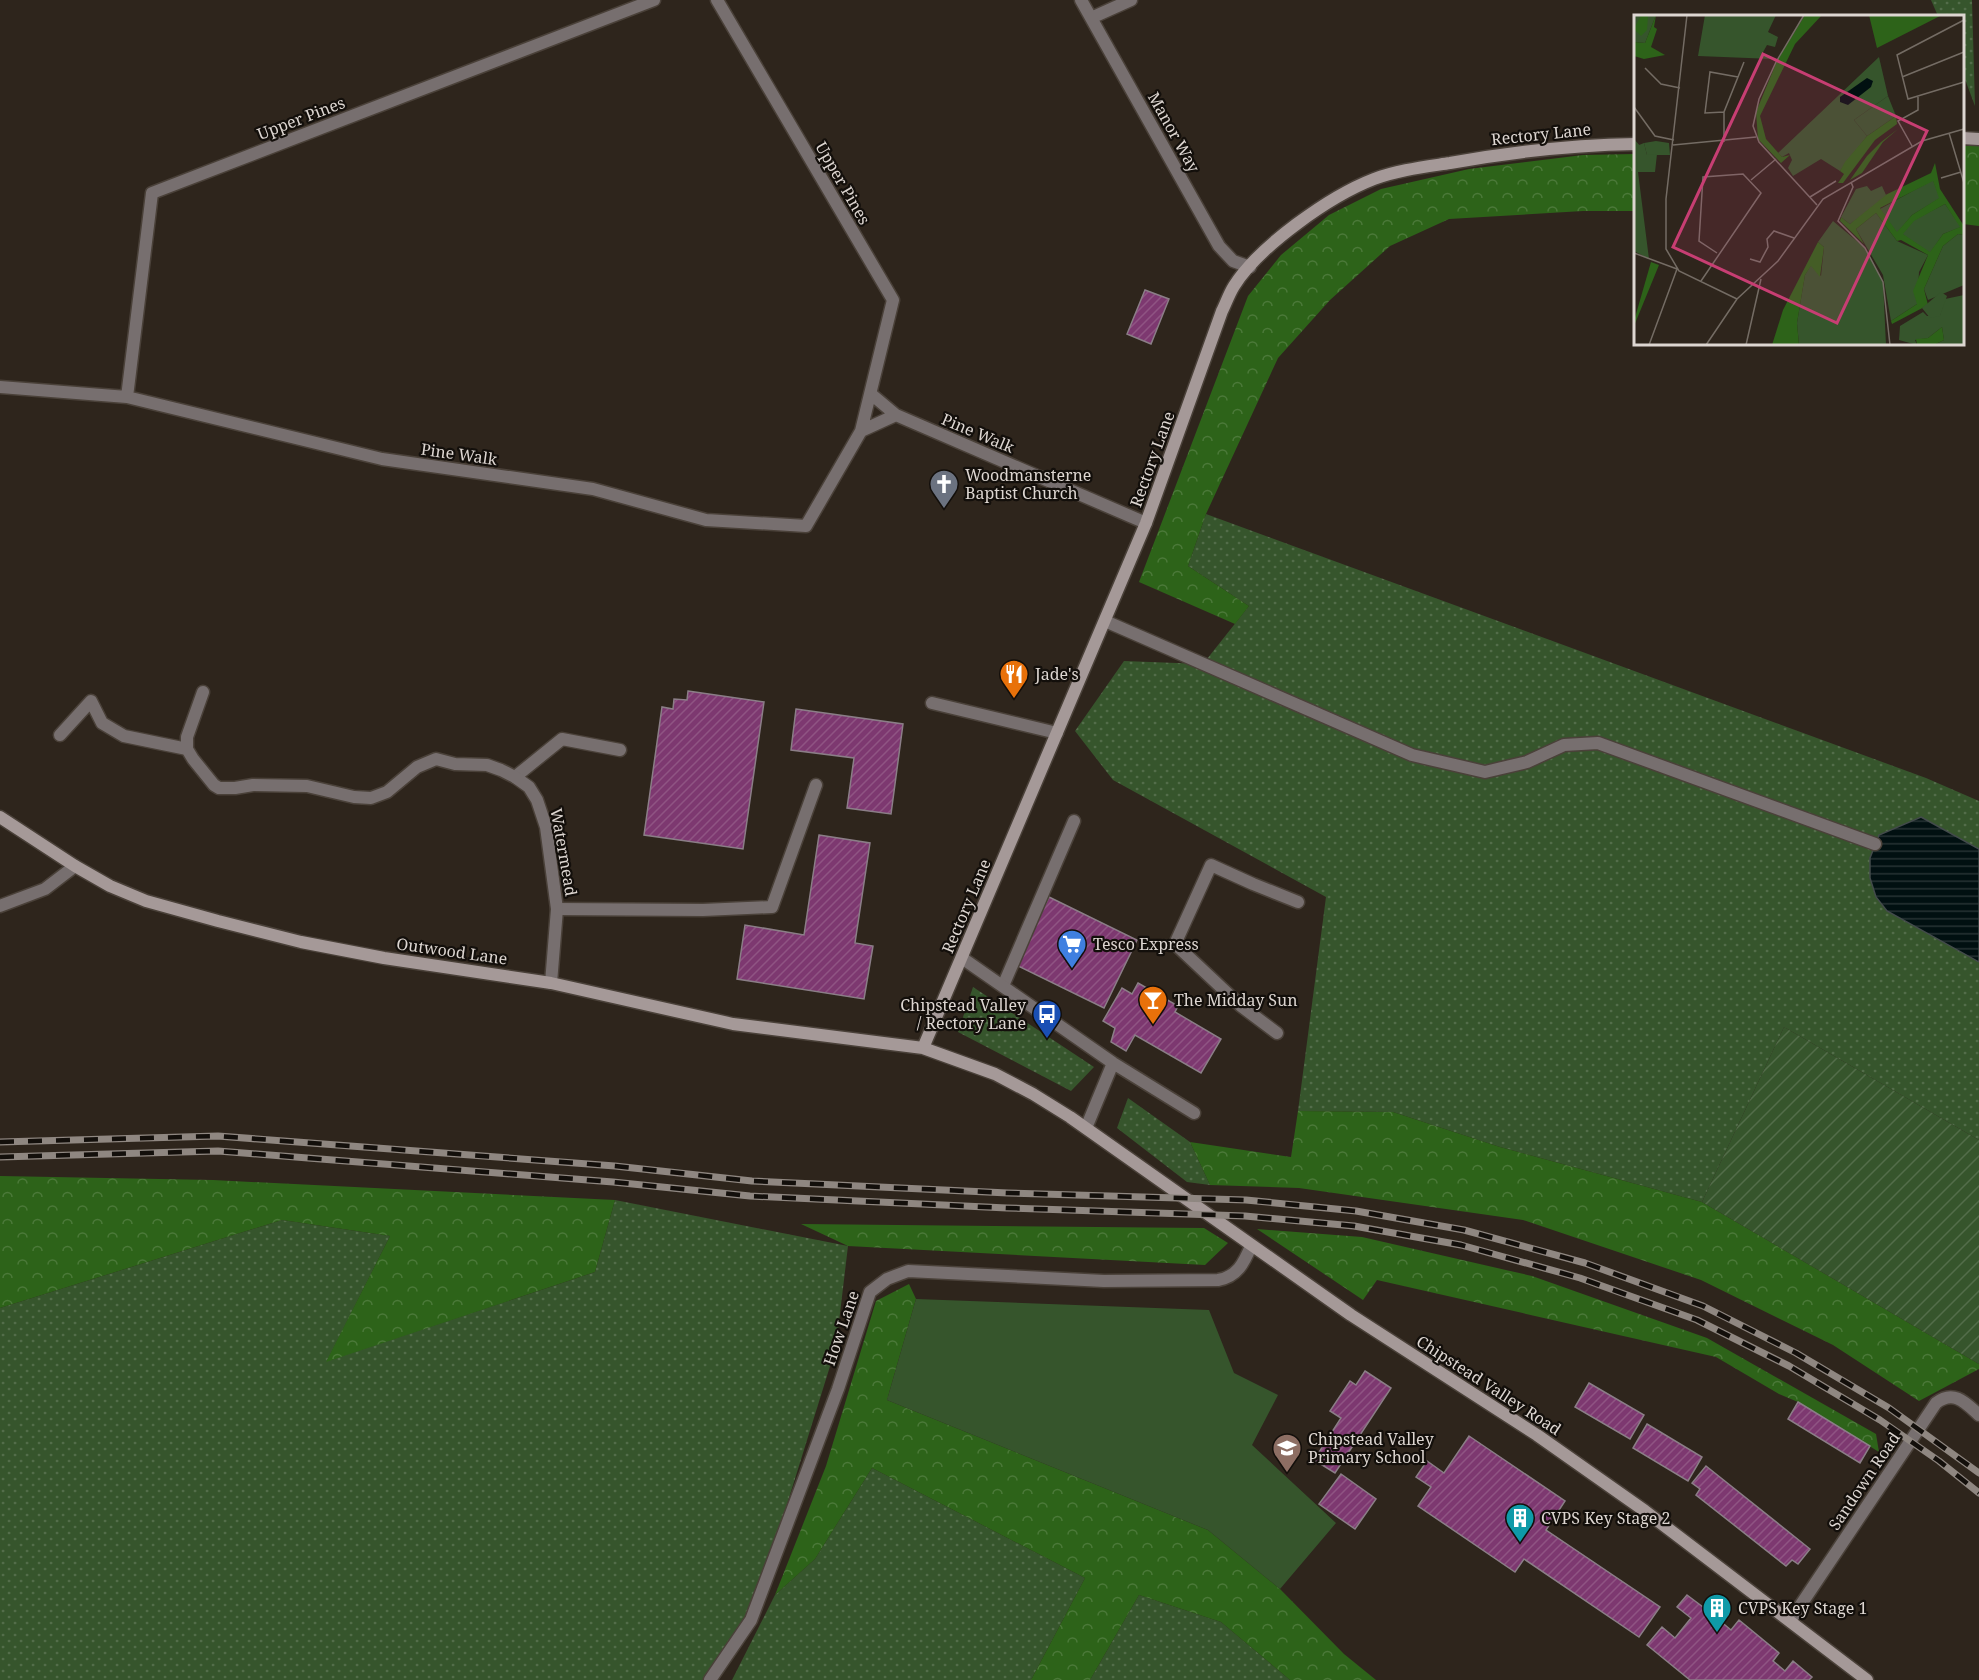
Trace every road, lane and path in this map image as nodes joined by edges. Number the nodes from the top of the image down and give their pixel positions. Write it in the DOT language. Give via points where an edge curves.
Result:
graph roads {
  1 [pos="654,0"];
  2 [pos="717,0"];
  3 [pos="1081,0"];
  4 [pos="1131,0"];
  5 [pos="1091,18"];
  6 [pos="1964,138"];
  7 [pos="1979,139"];
  8 [pos="1634,144"];
  9 [pos="1250,267"];
  10 [pos="0,387"];
  11 [pos="871,393"];
  12 [pos="127,397"];
  13 [pos="896,415"];
  14 [pos="861,430"];
  15 [pos="1146,524"];
  16 [pos="1105,621"];
  17 [pos="203,692"];
  18 [pos="932,703"];
  19 [pos="1057,733"];
  20 [pos="60,735"];
  21 [pos="187,749"];
  22 [pos="620,750"];
  23 [pos="515,777"];
  24 [pos="816,785"];
  25 [pos="0,817"];
  26 [pos="1074,821"];
  27 [pos="1875,844"];
  28 [pos="75,866"];
  29 [pos="1298,902"];
  30 [pos="0,906"];
  31 [pos="557,909"];
  32 [pos="962,957"];
  33 [pos="551,982"];
  34 [pos="1002,986"];
  35 [pos="1277,1033"];
  36 [pos="923,1048"];
  37 [pos="1113,1063"];
  38 [pos="1194,1113"];
  39 [pos="1086,1128"];
  40 [pos="1251,1246"];
  41 [pos="1979,1415"];
  42 [pos="1790,1621"];
  43 [pos="710,1680"];
  44 [pos="1867,1680"];
  1 -- 12 [label="street, Upper Pines" via="152,193"];
  2 -- 11 [label="street, Upper Pines" via="893,300"];
  3 -- 5 [label="street, Manor Way"];
  4 -- 5 [label="street"];
  5 -- 9 [label="street, Manor Way" via="1219,246 1233,261"];
  6 -- 7 [label="main road"];
  8 -- 9 [label="main road, Rectory Lane" via="1490,156 1395,172 1334,199 1288,232"];
  9 -- 15 [label="main road, Rectory Lane" via="1234,286 1222,311"];
  10 -- 12 [label="street, Pine Walk"];
  11 -- 13 [label="street, Pine Walk"];
  11 -- 14 [label="street, Pine Walk"];
  12 -- 14 [label="street, Pine Walk" via="382,459 593,489 706,520 806,526"];
  13 -- 14 [label="street"];
  13 -- 15 [label="street, Pine Walk"];
  15 -- 16 [label="main road, Rectory Lane"];
  16 -- 19 [label="main road, Rectory Lane"];
  16 -- 27 [label="street" via="1412,755 1485,772 1527,762 1564,745 1598,743"];
  17 -- 21 [label="street" via="187,737"];
  18 -- 19 [label="street"];
  19 -- 32 [label="main road, Rectory Lane"];
  20 -- 21 [label="street" via="91,701 102,723 124,736"];
  21 -- 23 [label="street, Watermead" via="214,784 225,789 307,786 371,798 387,792 430,759 486,765"];
  22 -- 23 [label="street" via="562,739"];
  23 -- 31 [label="street, Watermead" via="529,787 542,814"];
  24 -- 31 [label="street" via="772,907"];
  25 -- 28 [label="main road, Outwood Lane"];
  26 -- 34 [label="street"];
  28 -- 30 [label="street" via="45,889"];
  28 -- 33 [label="main road, Outwood Lane" via="146,901 302,942"];
  29 -- 35 [label="street" via="1211,865 1175,944 1241,1006"];
  31 -- 33 [label="street, Watermead"];
  32 -- 34 [label="street"];
  32 -- 36 [label="main road, Rectory Lane"];
  33 -- 36 [label="main road, Outwood Lane" via="733,1024"];
  34 -- 37 [label="street"];
  36 -- 39 [label="main road, Chipstead Valley Road" via="994,1074"];
  37 -- 38 [label="street"];
  37 -- 39 [label="street"];
  39 -- 40 [label="main road, Chipstead Valley Road"];
  40 -- 42 [label="main road, Chipstead Valley Road" via="1625,1497"];
  40 -- 43 [label="street, How Lane" via="1238,1271 1218,1280 1104,1281 908,1271 887,1279 870,1292 838,1389 751,1620"];
  41 -- 42 [label="street, Sandown Road" via="1954,1396 1936,1403"];
  42 -- 44 [label="main road, Chipstead Valley Road"];
}
